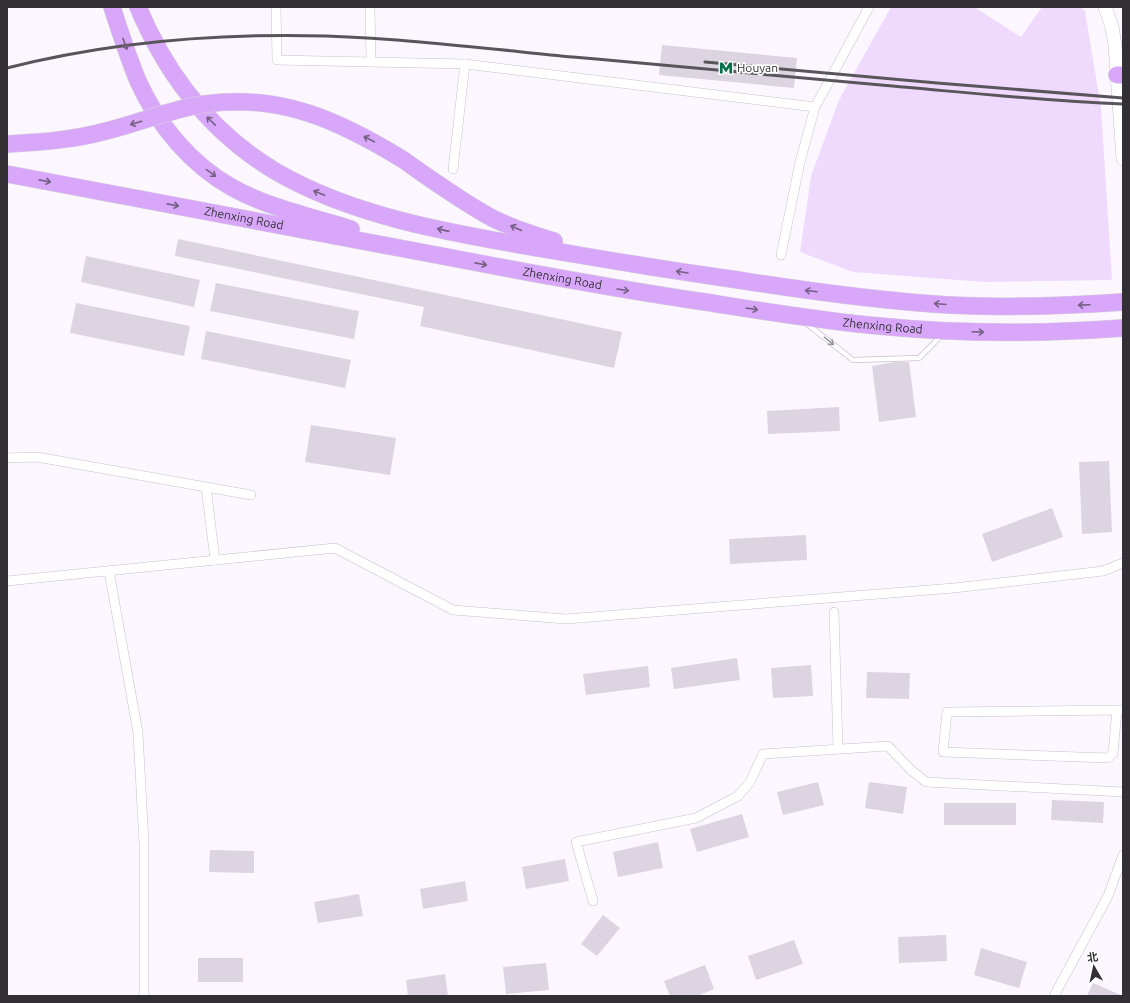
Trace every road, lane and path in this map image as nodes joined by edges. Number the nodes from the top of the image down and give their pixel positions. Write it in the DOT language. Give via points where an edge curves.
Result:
graph roads {
  1 [pos="112,7"];
  2 [pos="138,7"];
  3 [pos="276,7"];
  4 [pos="370,7"];
  5 [pos="869,7"];
  6 [pos="1108,8"];
  7 [pos="371,62"];
  8 [pos="465,64"];
  9 [pos="1120,75"];
  10 [pos="814,107"];
  11 [pos="7,144"];
  12 [pos="1123,159"];
  13 [pos="453,169"];
  14 [pos="7,174"];
  15 [pos="781,255"];
  16 [pos="443,256"];
  17 [pos="619,262"];
  18 [pos="1123,302"];
  19 [pos="798,317"];
  20 [pos="1123,328"];
  21 [pos="946,331"];
  22 [pos="7,458"];
  23 [pos="206,487"];
  24 [pos="251,495"];
  25 [pos="215,560"];
  26 [pos="1123,563"];
  27 [pos="109,570"];
  28 [pos="7,581"];
  29 [pos="834,612"];
  30 [pos="1120,710"];
  31 [pos="838,749"];
  32 [pos="1123,792"];
  33 [pos="1123,855"];
  34 [pos="593,901"];
  35 [pos="144,996"];
  36 [pos="1054,996"];
  1 -- 16 [label="highway, one-way" via="138,81 150,104 172,136 209,172 263,202"];
  17 -- 2 [label="highway, Zhenxing Road, one-way" via="447,231 367,211 304,186 275,171 224,134 182,88 145,25"];
  3 -- 7 [label="street" via="277,60"];
  4 -- 7 [label="street"];
  5 -- 10 [label="street"];
  6 -- 9 [label="street"];
  7 -- 8 [label="street"];
  8 -- 10 [label="street"];
  8 -- 13 [label="street"];
  9 -- 12 [label="street"];
  10 -- 15 [label="street"];
  17 -- 11 [label="highway, one-way, bridge" via="526,233 469,205 374,141 310,112 276,104 206,104 104,132 69,139"];
  14 -- 16 [label="highway, Zhenxing Road, one-way"];
  16 -- 19 [label="highway, Zhenxing Road, one-way" via="614,288"];
  18 -- 17 [label="highway, Zhenxing Road, one-way" via="1019,306 881,300"];
  19 -- 21 [label="highway, Zhenxing Road"];
  19 -- 21 [label="lane, one-way" via="853,360 919,358"];
  21 -- 20 [label="highway, Zhenxing Road, one-way" via="1017,333"];
  22 -- 23 [label="street" via="37,457"];
  23 -- 24 [label="street"];
  23 -- 25 [label="street"];
  25 -- 26 [label="street" via="335,548 453,610 566,619 954,588 1103,571"];
  25 -- 27 [label="street"];
  27 -- 28 [label="street"];
  27 -- 35 [label="street" via="138,733 144,844"];
  29 -- 31 [label="street"];
  30 -- 30 [label="street" via="947,712 943,752 1108,758 1113,753"];
  31 -- 32 [label="street" via="888,746 926,782"];
  31 -- 34 [label="street" via="763,754 750,782 738,796 696,818 576,842"];
  33 -- 36 [label="street" via="1108,896"];
}
